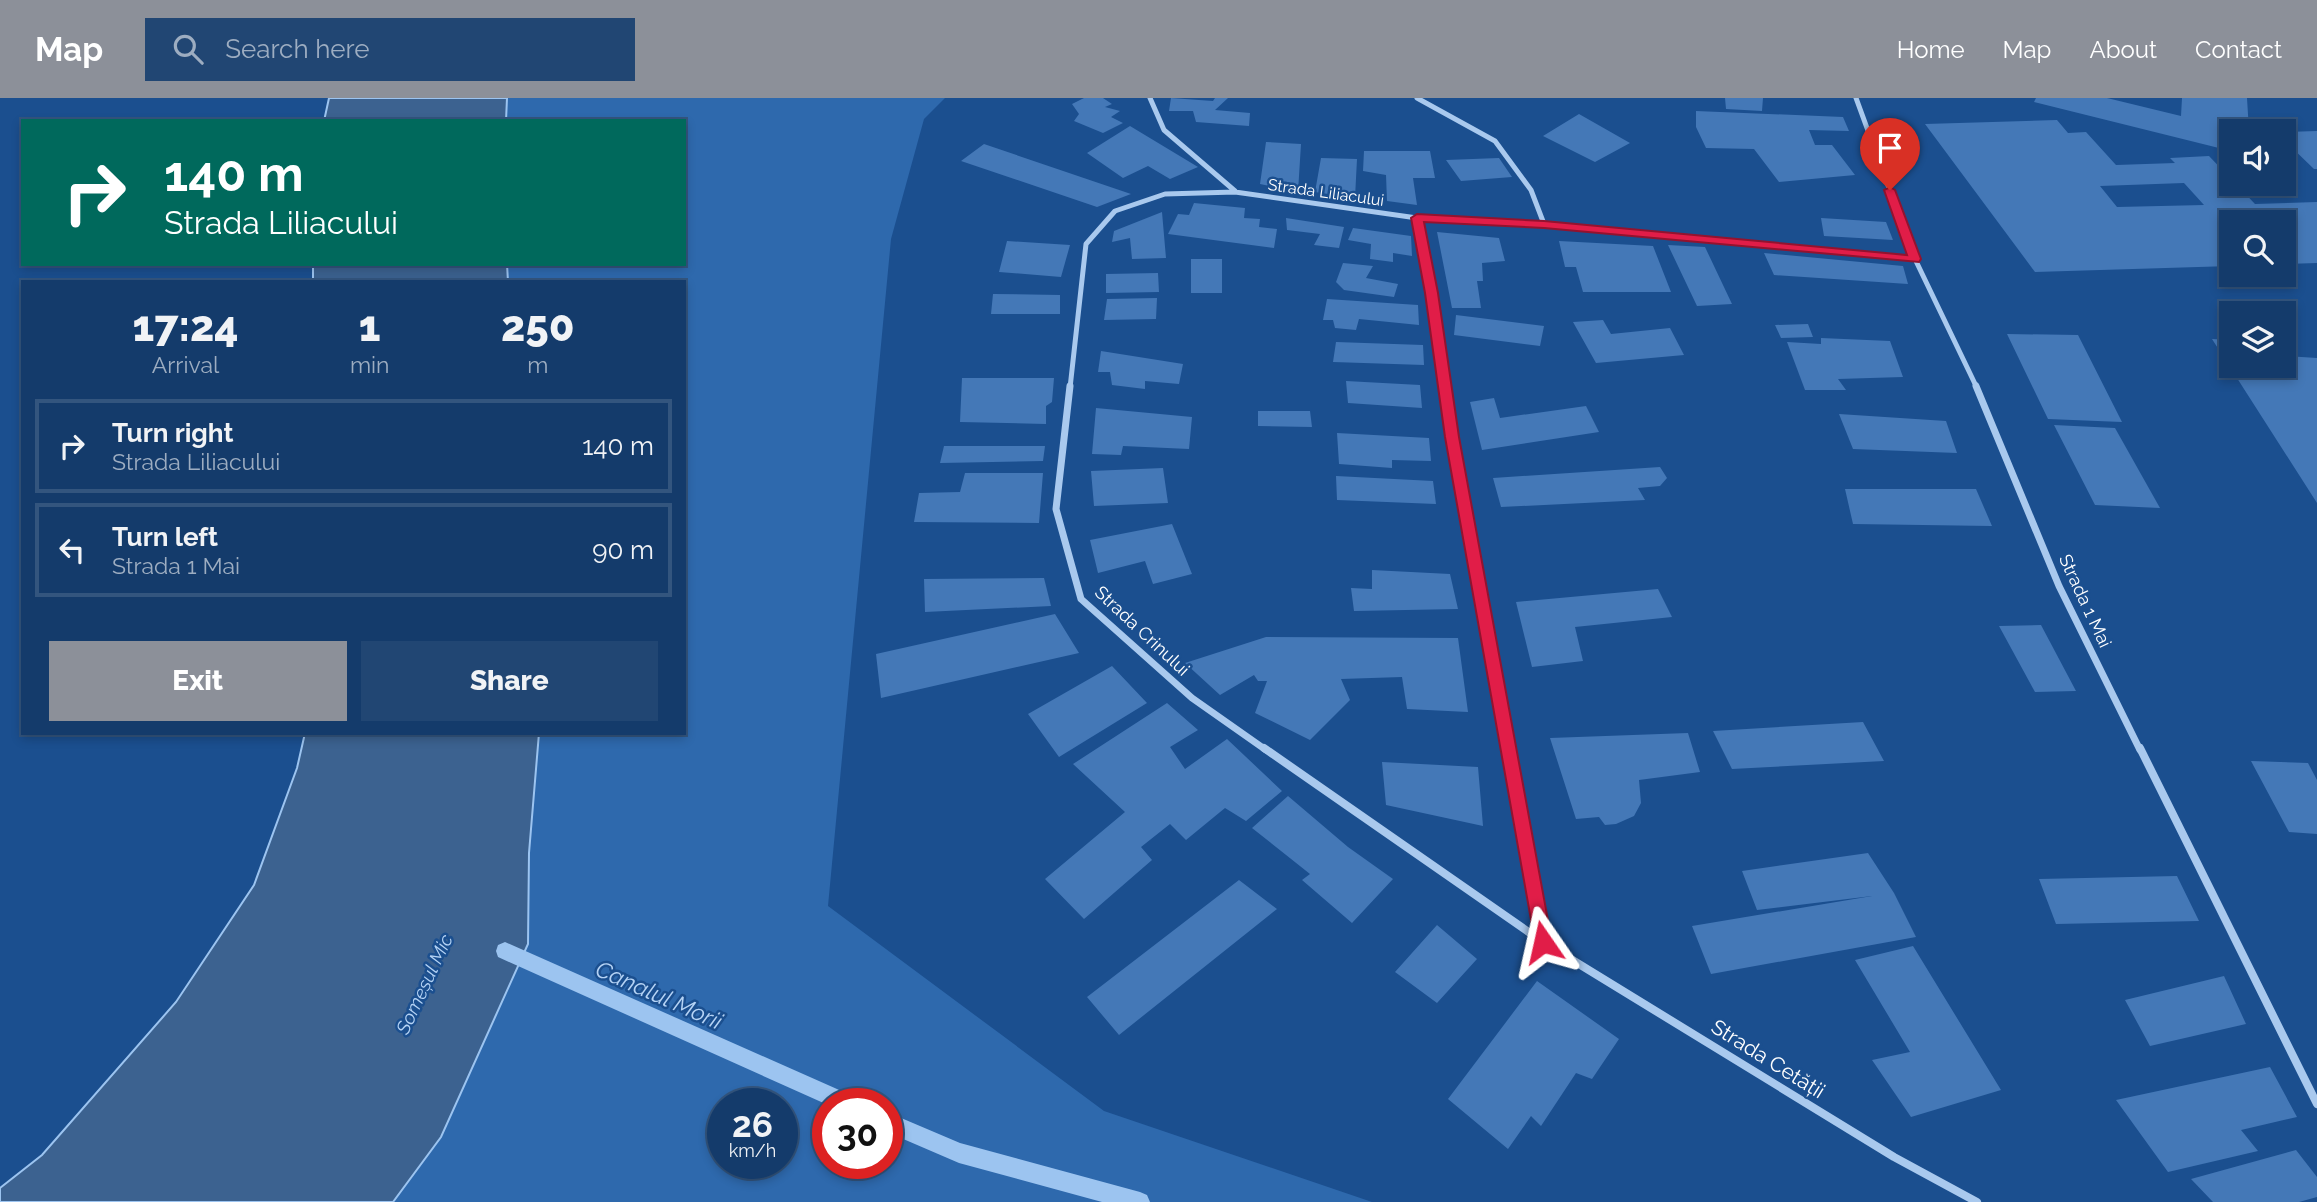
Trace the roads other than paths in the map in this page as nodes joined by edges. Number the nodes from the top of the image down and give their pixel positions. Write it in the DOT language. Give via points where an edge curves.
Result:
graph roads {
  1 [pos="1150,98"];
  2 [pos="1417,98"];
  3 [pos="1856,98"];
  4 [pos="1235,192"];
  5 [pos="1417,218"];
  6 [pos="1544,224"];
  7 [pos="1915,259"];
  8 [pos="1543,942"];
  9 [pos="2317,1104"];
  10 [pos="1977,1202"];
  1 -- 4 [label="street" via="1164,130"];
  2 -- 6 [label="street" via="1495,141 1531,190"];
  3 -- 7 [label="street, Strada 1 Mai"];
  4 -- 5 [label="street, Strada Liliacului"];
  4 -- 8 [label="street, Strada Crinului" via="1165,194 1115,211 1087,244 1056,509 1082,599 1192,698"];
  5 -- 6 [label="street, Strada Liliacului"];
  5 -- 8 [label="street"];
  6 -- 7 [label="street, Strada Liliacului"];
  7 -- 9 [label="street, Strada 1 Mai" via="1977,388 2059,586"];
  8 -- 10 [label="street, Strada Cetății" via="1894,1157"];
}
